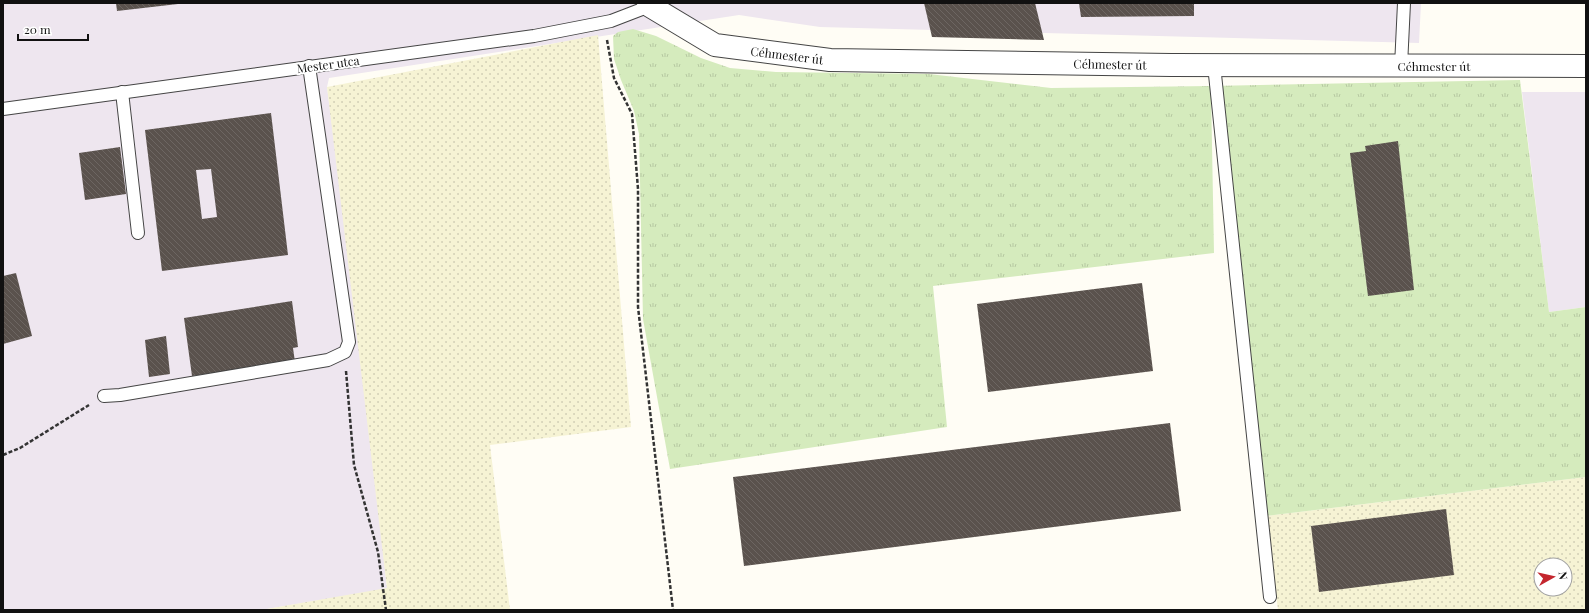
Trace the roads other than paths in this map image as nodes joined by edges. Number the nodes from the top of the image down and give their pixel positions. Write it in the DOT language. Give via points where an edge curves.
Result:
graph roads {
  1 [pos="1404,3"];
  2 [pos="649,5"];
  3 [pos="1214,65"];
  4 [pos="309,66"];
  5 [pos="1401,66"];
  6 [pos="1586,66"];
  7 [pos="122,92"];
  8 [pos="3,109"];
  9 [pos="138,233"];
  10 [pos="104,396"];
  11 [pos="1270,597"];
  1 -- 5 [label="lane"];
  2 -- 3 [label="street, Céhmester út" via="716,45 830,60"];
  2 -- 4 [label="lane, Mester utca" via="603,22 534,36"];
  3 -- 5 [label="street, Céhmester út"];
  3 -- 11 [label="lane"];
  4 -- 7 [label="lane, Mester utca"];
  4 -- 10 [label="lane" via="349,342 345,352 328,360"];
  5 -- 6 [label="street, Céhmester út"];
  7 -- 8 [label="lane, Mester utca"];
  7 -- 9 [label="lane"];
}
